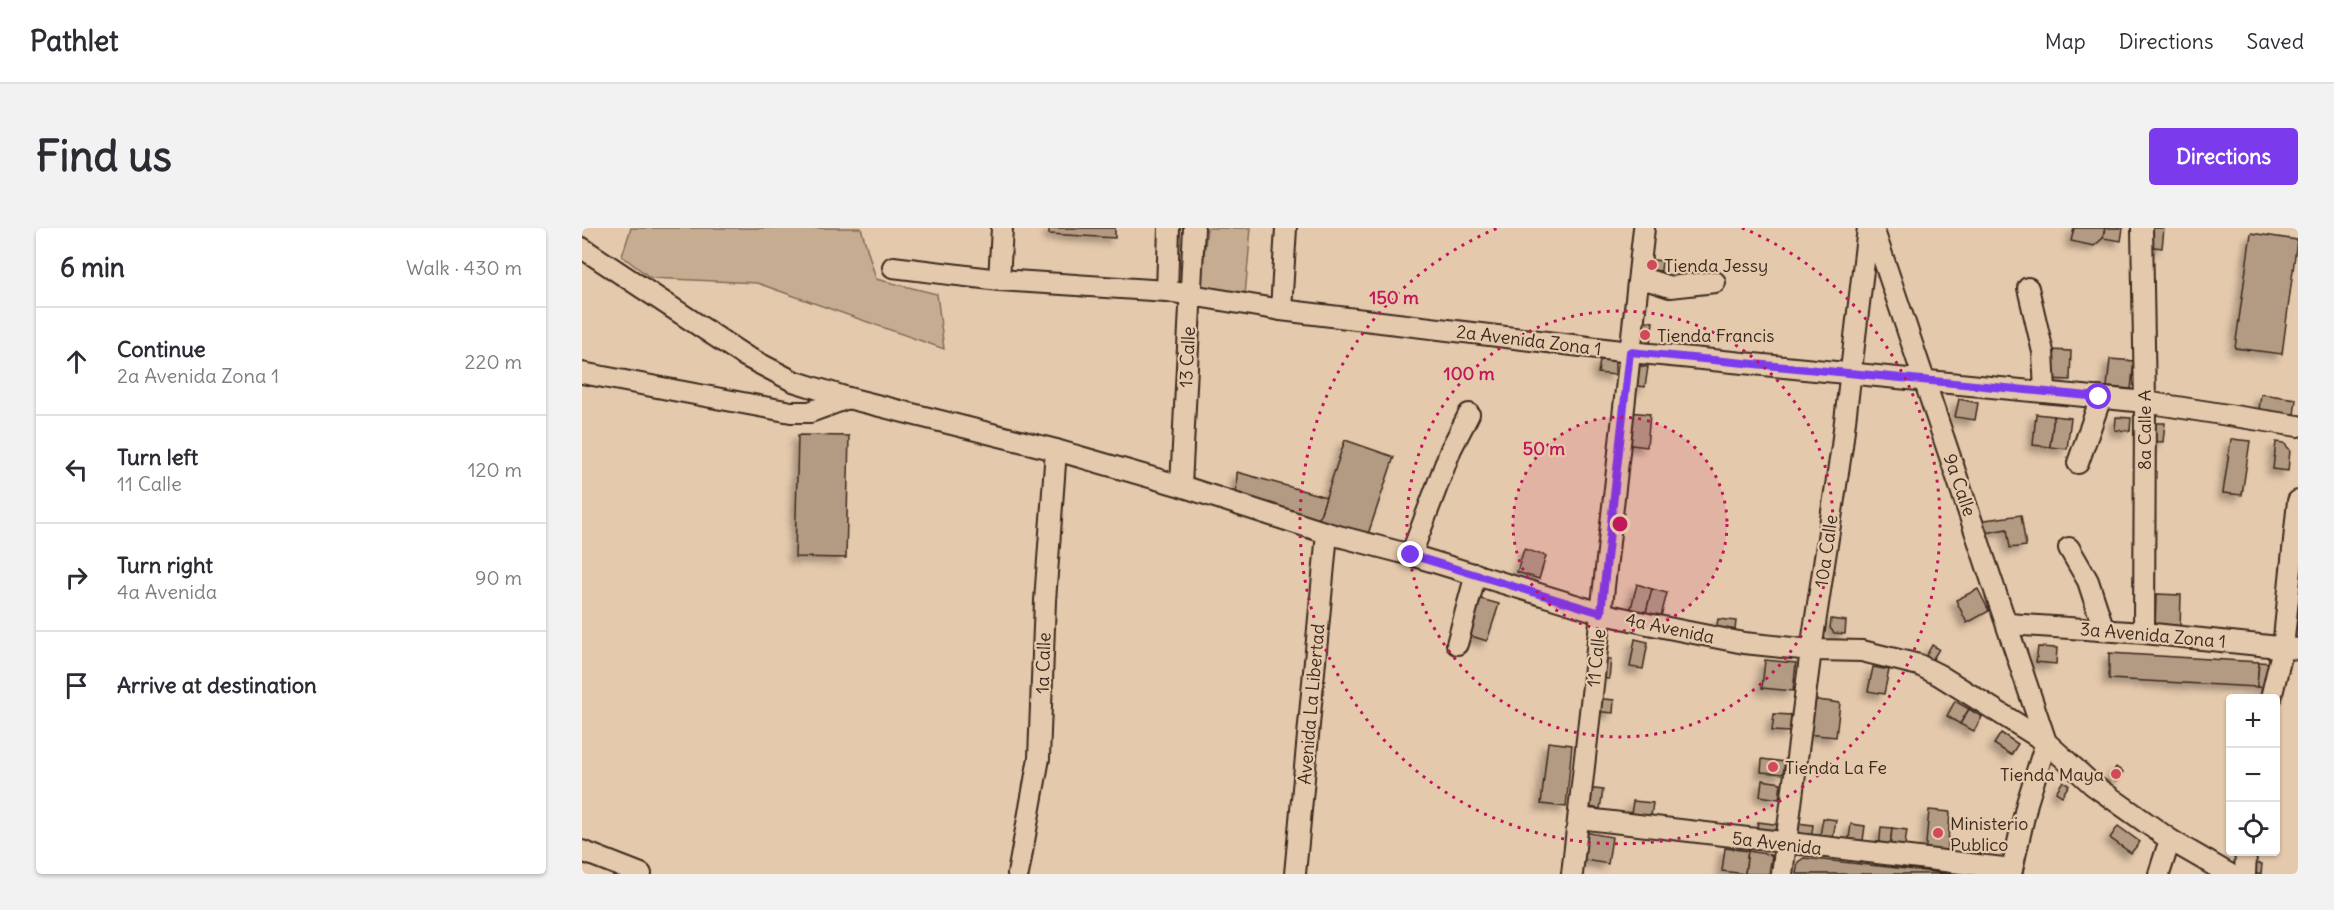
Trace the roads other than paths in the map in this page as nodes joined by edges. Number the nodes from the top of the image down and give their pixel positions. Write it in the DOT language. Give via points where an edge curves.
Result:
graph roads {
  1 [pos="1002,228"];
  2 [pos="1169,228"];
  3 [pos="1194,228"];
  4 [pos="1286,228"];
  5 [pos="1644,228"];
  6 [pos="1870,228"];
  7 [pos="2142,228"];
  8 [pos="582,248"];
  9 [pos="892,267"];
  10 [pos="1639,277"];
  11 [pos="999,280"];
  12 [pos="1715,282"];
  13 [pos="2028,288"];
  14 [pos="1167,291"];
  15 [pos="1191,295"];
  16 [pos="1281,310"];
  17 [pos="1630,352"];
  18 [pos="1850,372"];
  19 [pos="582,373"];
  20 [pos="1925,380"];
  21 [pos="2045,391"];
  22 [pos="2099,397"];
  23 [pos="848,399"];
  24 [pos="2145,402"];
  25 [pos="1469,414"];
  26 [pos="2298,426"];
  27 [pos="1056,450"];
  28 [pos="2078,464"];
  29 [pos="1180,486"];
  30 [pos="2298,501"];
  31 [pos="1327,533"];
  32 [pos="2069,548"];
  33 [pos="1411,555"];
  34 [pos="1476,574"];
  35 [pos="1601,613"];
  36 [pos="2008,624"];
  37 [pos="2104,630"];
  38 [pos="2144,633"];
  39 [pos="1457,645"];
  40 [pos="2290,648"];
  41 [pos="1811,650"];
  42 [pos="2273,694"];
  43 [pos="2046,742"];
  44 [pos="1579,818"];
  45 [pos="2172,841"];
  46 [pos="1786,844"];
  47 [pos="582,851"];
  48 [pos="2246,856"];
  49 [pos="2011,872"];
  50 [pos="640,874"];
  51 [pos="1018,874"];
  52 [pos="1295,874"];
  53 [pos="1572,874"];
  54 [pos="1782,874"];
  55 [pos="2160,874"];
  56 [pos="2229,874"];
  57 [pos="2245,874"];
  1 -- 11 [label="street"];
  2 -- 14 [label="street"];
  3 -- 15 [label="street, 13 Calle"];
  4 -- 16 [label="street"];
  5 -- 10 [label="street, 11 Calle"];
  6 -- 18 [label="street, 10a Calle"];
  6 -- 20 [label="street, 9a Calle"];
  7 -- 24 [label="street, 8a Calle A"];
  8 -- 23 [label="street, 4a Avenida" via="745,356 793,381"];
  9 -- 11 [label="street, 2a Avenida Zona 1"];
  10 -- 12 [label="street" via="1670,287"];
  10 -- 17 [label="street, 11 Calle"];
  11 -- 14 [label="street, 2a Avenida Zona 1"];
  13 -- 21 [label="street" via="2043,352"];
  14 -- 15 [label="street, 2a Avenida Zona 1"];
  15 -- 16 [label="street, 2a Avenida Zona 1"];
  15 -- 29 [label="street, 13 Calle"];
  16 -- 17 [label="street, 2a Avenida Zona 1"];
  17 -- 18 [label="street, 2a Avenida Zona 1"];
  17 -- 35 [label="street, 11 Calle"];
  18 -- 20 [label="street, 2a Avenida Zona 1"];
  18 -- 41 [label="street, 10a Calle"];
  19 -- 23 [label="street" via="791,412 810,412"];
  20 -- 21 [label="street, 2a Avenida Zona 1"];
  20 -- 36 [label="street, 9a Calle"];
  21 -- 22 [label="street, 2a Avenida Zona 1"];
  22 -- 24 [label="street, 2a Avenida Zona 1"];
  22 -- 28 [label="street"];
  23 -- 27 [label="street, 4a Avenida"];
  24 -- 26 [label="street, 2a Avenida Zona 1"];
  24 -- 38 [label="street, 8a Calle A"];
  25 -- 33 [label="street" via="1451,449"];
  27 -- 29 [label="street, 4a Avenida"];
  27 -- 51 [label="street, 1a Calle" via="1039,758"];
  29 -- 31 [label="street, 4a Avenida"];
  30 -- 40 [label="street"];
  31 -- 33 [label="street, 4a Avenida"];
  31 -- 52 [label="street, Avenida La Libertad"];
  32 -- 37 [label="street" via="2088,581"];
  33 -- 34 [label="street, 4a Avenida"];
  34 -- 35 [label="street, 4a Avenida"];
  34 -- 39 [label="street"];
  35 -- 41 [label="street, 4a Avenida" via="1744,643"];
  35 -- 44 [label="street, 11 Calle"];
  36 -- 37 [label="street, 3a Avenida Zona 1"];
  36 -- 43 [label="street, 9a Calle"];
  37 -- 38 [label="street, 3a Avenida Zona 1"];
  38 -- 40 [label="street, 3a Avenida Zona 1"];
  40 -- 42 [label="street"];
  41 -- 43 [label="street, 4a Avenida" via="1862,651 1919,665"];
  41 -- 46 [label="street, 10a Calle"];
  43 -- 45 [label="street, 9a Calle" via="2093,785"];
  43 -- 49 [label="street"];
  44 -- 46 [label="street, 5a Avenida"];
  44 -- 53 [label="street, 11 Calle"];
  45 -- 55 [label="street"];
  45 -- 56 [label="street, 9a Calle"];
  46 -- 49 [label="street, 5a Avenida"];
  46 -- 54 [label="street, 10a Calle"];
  47 -- 50 [label="street"];
  48 -- 57 [label="street"];
}
